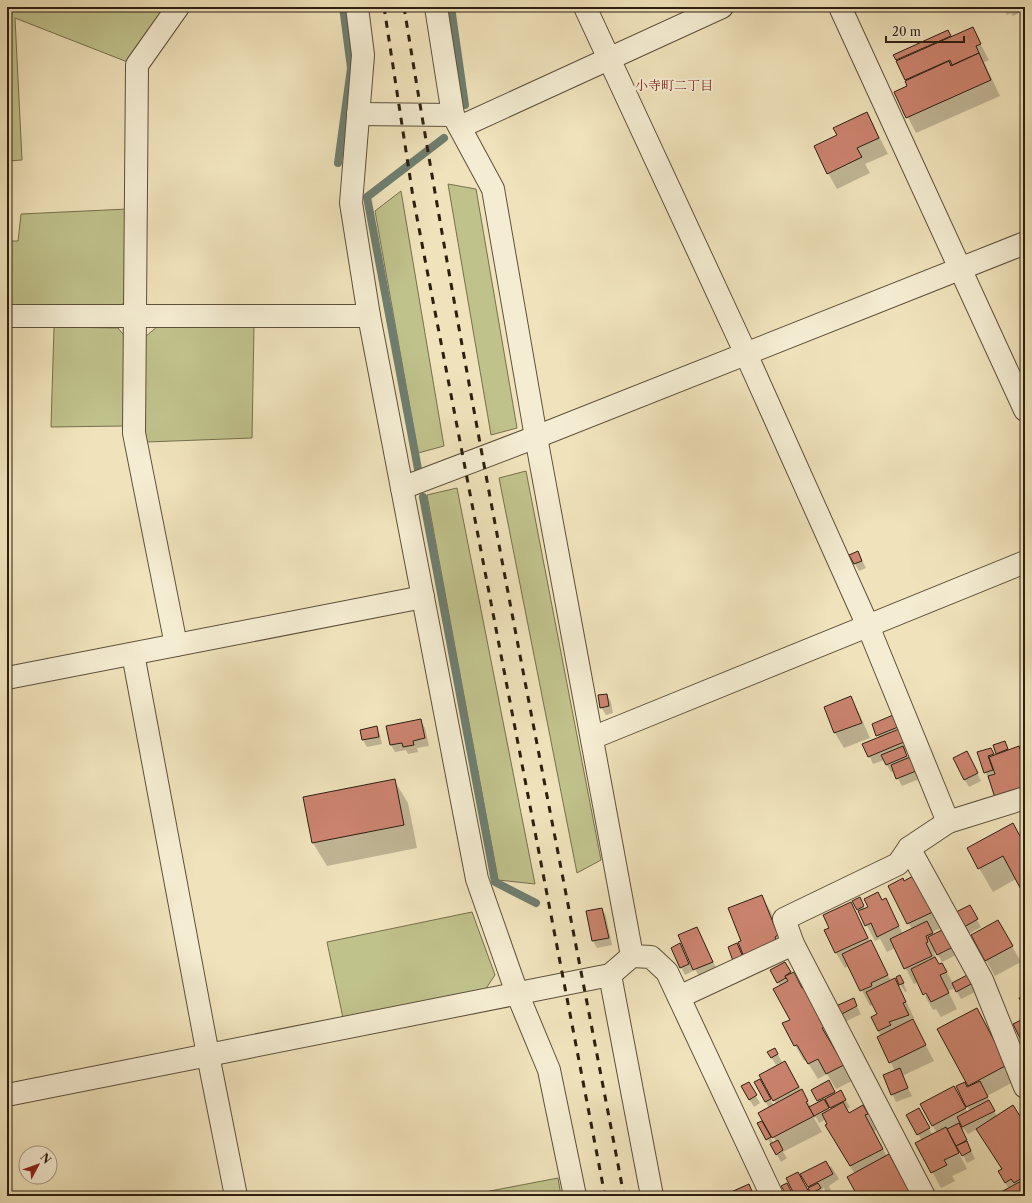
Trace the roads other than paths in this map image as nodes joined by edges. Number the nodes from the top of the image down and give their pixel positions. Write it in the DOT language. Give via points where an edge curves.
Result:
graph roads {
  1 [pos="178,7"];
  2 [pos="356,7"];
  3 [pos="436,7"];
  4 [pos="585,7"];
  5 [pos="722,7"];
  6 [pos="840,7"];
  7 [pos="609,59"];
  8 [pos="358,114"];
  9 [pos="457,121"];
  10 [pos="1025,243"];
  11 [pos="960,269"];
  12 [pos="7,316"];
  13 [pos="135,316"];
  14 [pos="369,316"];
  15 [pos="746,354"];
  16 [pos="1025,410"];
  17 [pos="536,437"];
  18 [pos="402,488"];
  19 [pos="1025,562"];
  20 [pos="422,597"];
  21 [pos="868,626"];
  22 [pos="176,645"];
  23 [pos="133,654"];
  24 [pos="7,678"];
  25 [pos="592,738"];
  26 [pos="1025,798"];
  27 [pos="948,822"];
  28 [pos="909,848"];
  29 [pos="793,944"];
  30 [pos="632,956"];
  31 [pos="610,975"];
  32 [pos="517,993"];
  33 [pos="679,997"];
  34 [pos="208,1055"];
  35 [pos="1025,1087"];
  36 [pos="7,1095"];
  37 [pos="236,1196"];
  38 [pos="574,1196"];
  39 [pos="652,1196"];
  40 [pos="772,1196"];
  41 [pos="924,1196"];
  1 -- 13 [label="street" via="137,64"];
  2 -- 8 [label="street" via="363,54"];
  3 -- 9 [label="street"];
  4 -- 7 [label="street"];
  5 -- 7 [label="street"];
  6 -- 11 [label="street"];
  7 -- 9 [label="street"];
  7 -- 15 [label="street"];
  8 -- 9 [label="street"];
  8 -- 14 [label="street" via="351,203"];
  9 -- 17 [label="street" via="493,189"];
  10 -- 11 [label="street"];
  11 -- 15 [label="street"];
  11 -- 16 [label="street"];
  12 -- 13 [label="street"];
  13 -- 14 [label="street"];
  13 -- 22 [label="street" via="134,433"];
  14 -- 18 [label="street"];
  15 -- 17 [label="street"];
  15 -- 21 [label="street"];
  17 -- 18 [label="street"];
  17 -- 25 [label="street"];
  18 -- 20 [label="street"];
  19 -- 21 [label="street"];
  20 -- 22 [label="street"];
  20 -- 32 [label="street" via="477,879"];
  21 -- 25 [label="street"];
  21 -- 27 [label="street"];
  22 -- 23 [label="street"];
  23 -- 24 [label="street"];
  23 -- 34 [label="street"];
  25 -- 30 [label="street"];
  26 -- 27 [label="street"];
  27 -- 28 [label="street"];
  28 -- 29 [label="street" via="898,864 784,920"];
  28 -- 35 [label="street" via="982,980"];
  29 -- 33 [label="street"];
  29 -- 41 [label="street"];
  30 -- 31 [label="street"];
  30 -- 33 [label="street" via="651,957 667,972"];
  31 -- 32 [label="street"];
  31 -- 39 [label="street"];
  32 -- 34 [label="street"];
  32 -- 38 [label="street" via="548,1070"];
  33 -- 40 [label="street"];
  34 -- 36 [label="street"];
  34 -- 37 [label="street"];
}
